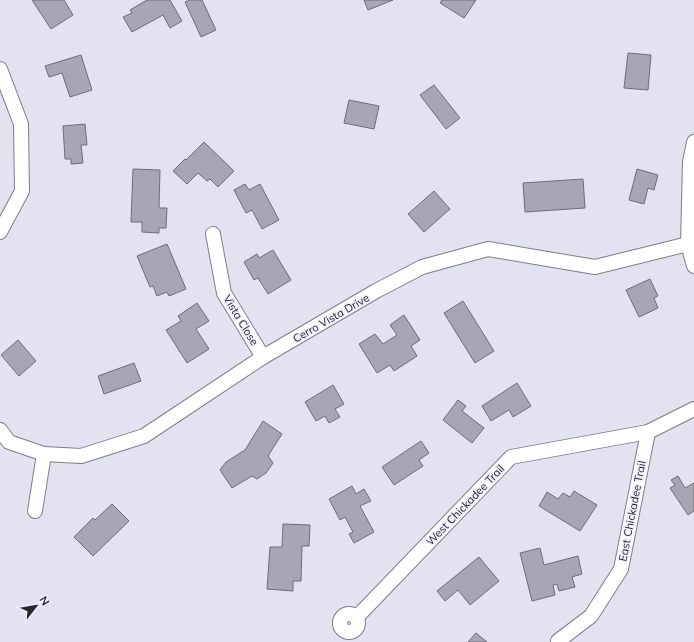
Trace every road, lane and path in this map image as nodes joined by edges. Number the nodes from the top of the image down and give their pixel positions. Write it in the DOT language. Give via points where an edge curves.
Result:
graph roads {
  1 [pos="0,69"];
  2 [pos="694,142"];
  3 [pos="0,232"];
  4 [pos="213,234"];
  5 [pos="688,244"];
  6 [pos="694,266"];
  7 [pos="263,357"];
  8 [pos="694,409"];
  9 [pos="0,430"];
  10 [pos="648,432"];
  11 [pos="44,454"];
  12 [pos="35,511"];
  13 [pos="356,618"];
  14 [pos="558,641"];
  1 -- 3 [label="street" via="21,124 22,191"];
  2 -- 5 [label="street" via="690,162"];
  4 -- 7 [label="street, Vista Close" via="224,293"];
  5 -- 6 [label="street"];
  5 -- 7 [label="street, Cerro Vista Drive" via="595,267 488,250 451,259 422,267"];
  7 -- 11 [label="street, Cerro Vista Drive" via="144,436 81,456"];
  8 -- 10 [label="street"];
  9 -- 11 [label="street, Cerro Vista Drive" via="9,442"];
  10 -- 13 [label="street, West Chickadee Trail" via="511,457"];
  10 -- 14 [label="street, East Chickadee Trail" via="621,569 591,616"];
  11 -- 12 [label="street"];
}
